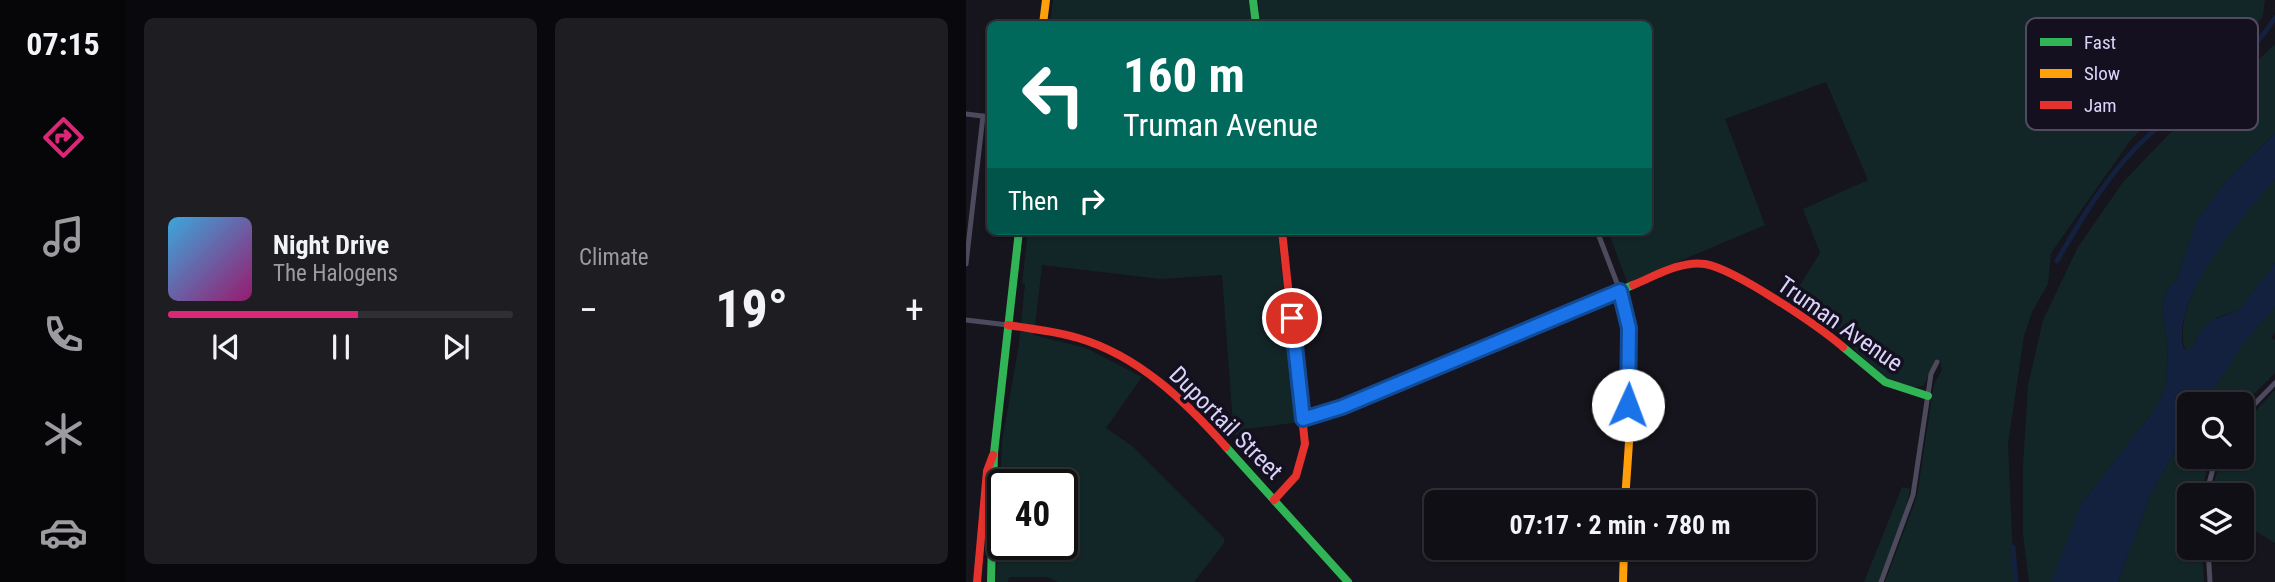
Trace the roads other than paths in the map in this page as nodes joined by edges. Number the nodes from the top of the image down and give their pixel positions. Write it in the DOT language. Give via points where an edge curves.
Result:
graph roads {
  1 [pos="1046,0"];
  2 [pos="1254,0"];
  3 [pos="1043,21"];
  4 [pos="1256,21"];
  5 [pos="966,114"];
  6 [pos="987,117"];
  7 [pos="1019,235"];
  8 [pos="1282,235"];
  9 [pos="1599,235"];
  10 [pos="966,264"];
  11 [pos="1620,291"];
  12 [pos="966,320"];
  13 [pos="1008,325"];
  14 [pos="1937,362"];
  15 [pos="2275,383"];
  16 [pos="1928,396"];
  17 [pos="2254,405"];
  18 [pos="1303,419"];
  19 [pos="994,453"];
  20 [pos="1625,490"];
  21 [pos="1274,500"];
  22 [pos="1624,560"];
  23 [pos="2209,560"];
  24 [pos="979,561"];
  25 [pos="977,582"];
  26 [pos="989,582"];
  27 [pos="1348,582"];
  28 [pos="1623,582"];
  29 [pos="1881,582"];
  30 [pos="2210,582"];
  1 -- 3 [label="street"];
  2 -- 4 [label="street"];
  5 -- 6 [label="street"];
  6 -- 10 [label="street"];
  7 -- 13 [label="street"];
  8 -- 18 [label="street"];
  9 -- 11 [label="street"];
  11 -- 16 [label="street, Truman Avenue" via="1682,266 1713,266 1822,329 1885,382"];
  11 -- 18 [label="street, Truman Avenue"];
  11 -- 20 [label="street" via="1630,346"];
  12 -- 13 [label="street"];
  13 -- 19 [label="street"];
  13 -- 21 [label="street, Duportail Street" via="1078,338 1140,367 1198,416"];
  14 -- 16 [label="street"];
  15 -- 17 [label="street"];
  16 -- 29 [label="street" via="1913,495"];
  18 -- 21 [label="street" via="1302,464 1292,483"];
  19 -- 24 [label="street" via="987,471"];
  19 -- 26 [label="street"];
  21 -- 27 [label="street, Duportail Street"];
  22 -- 28 [label="street"];
  23 -- 30 [label="street"];
  24 -- 25 [label="street"];
  24 -- 26 [label="street" via="987,567"];
}
